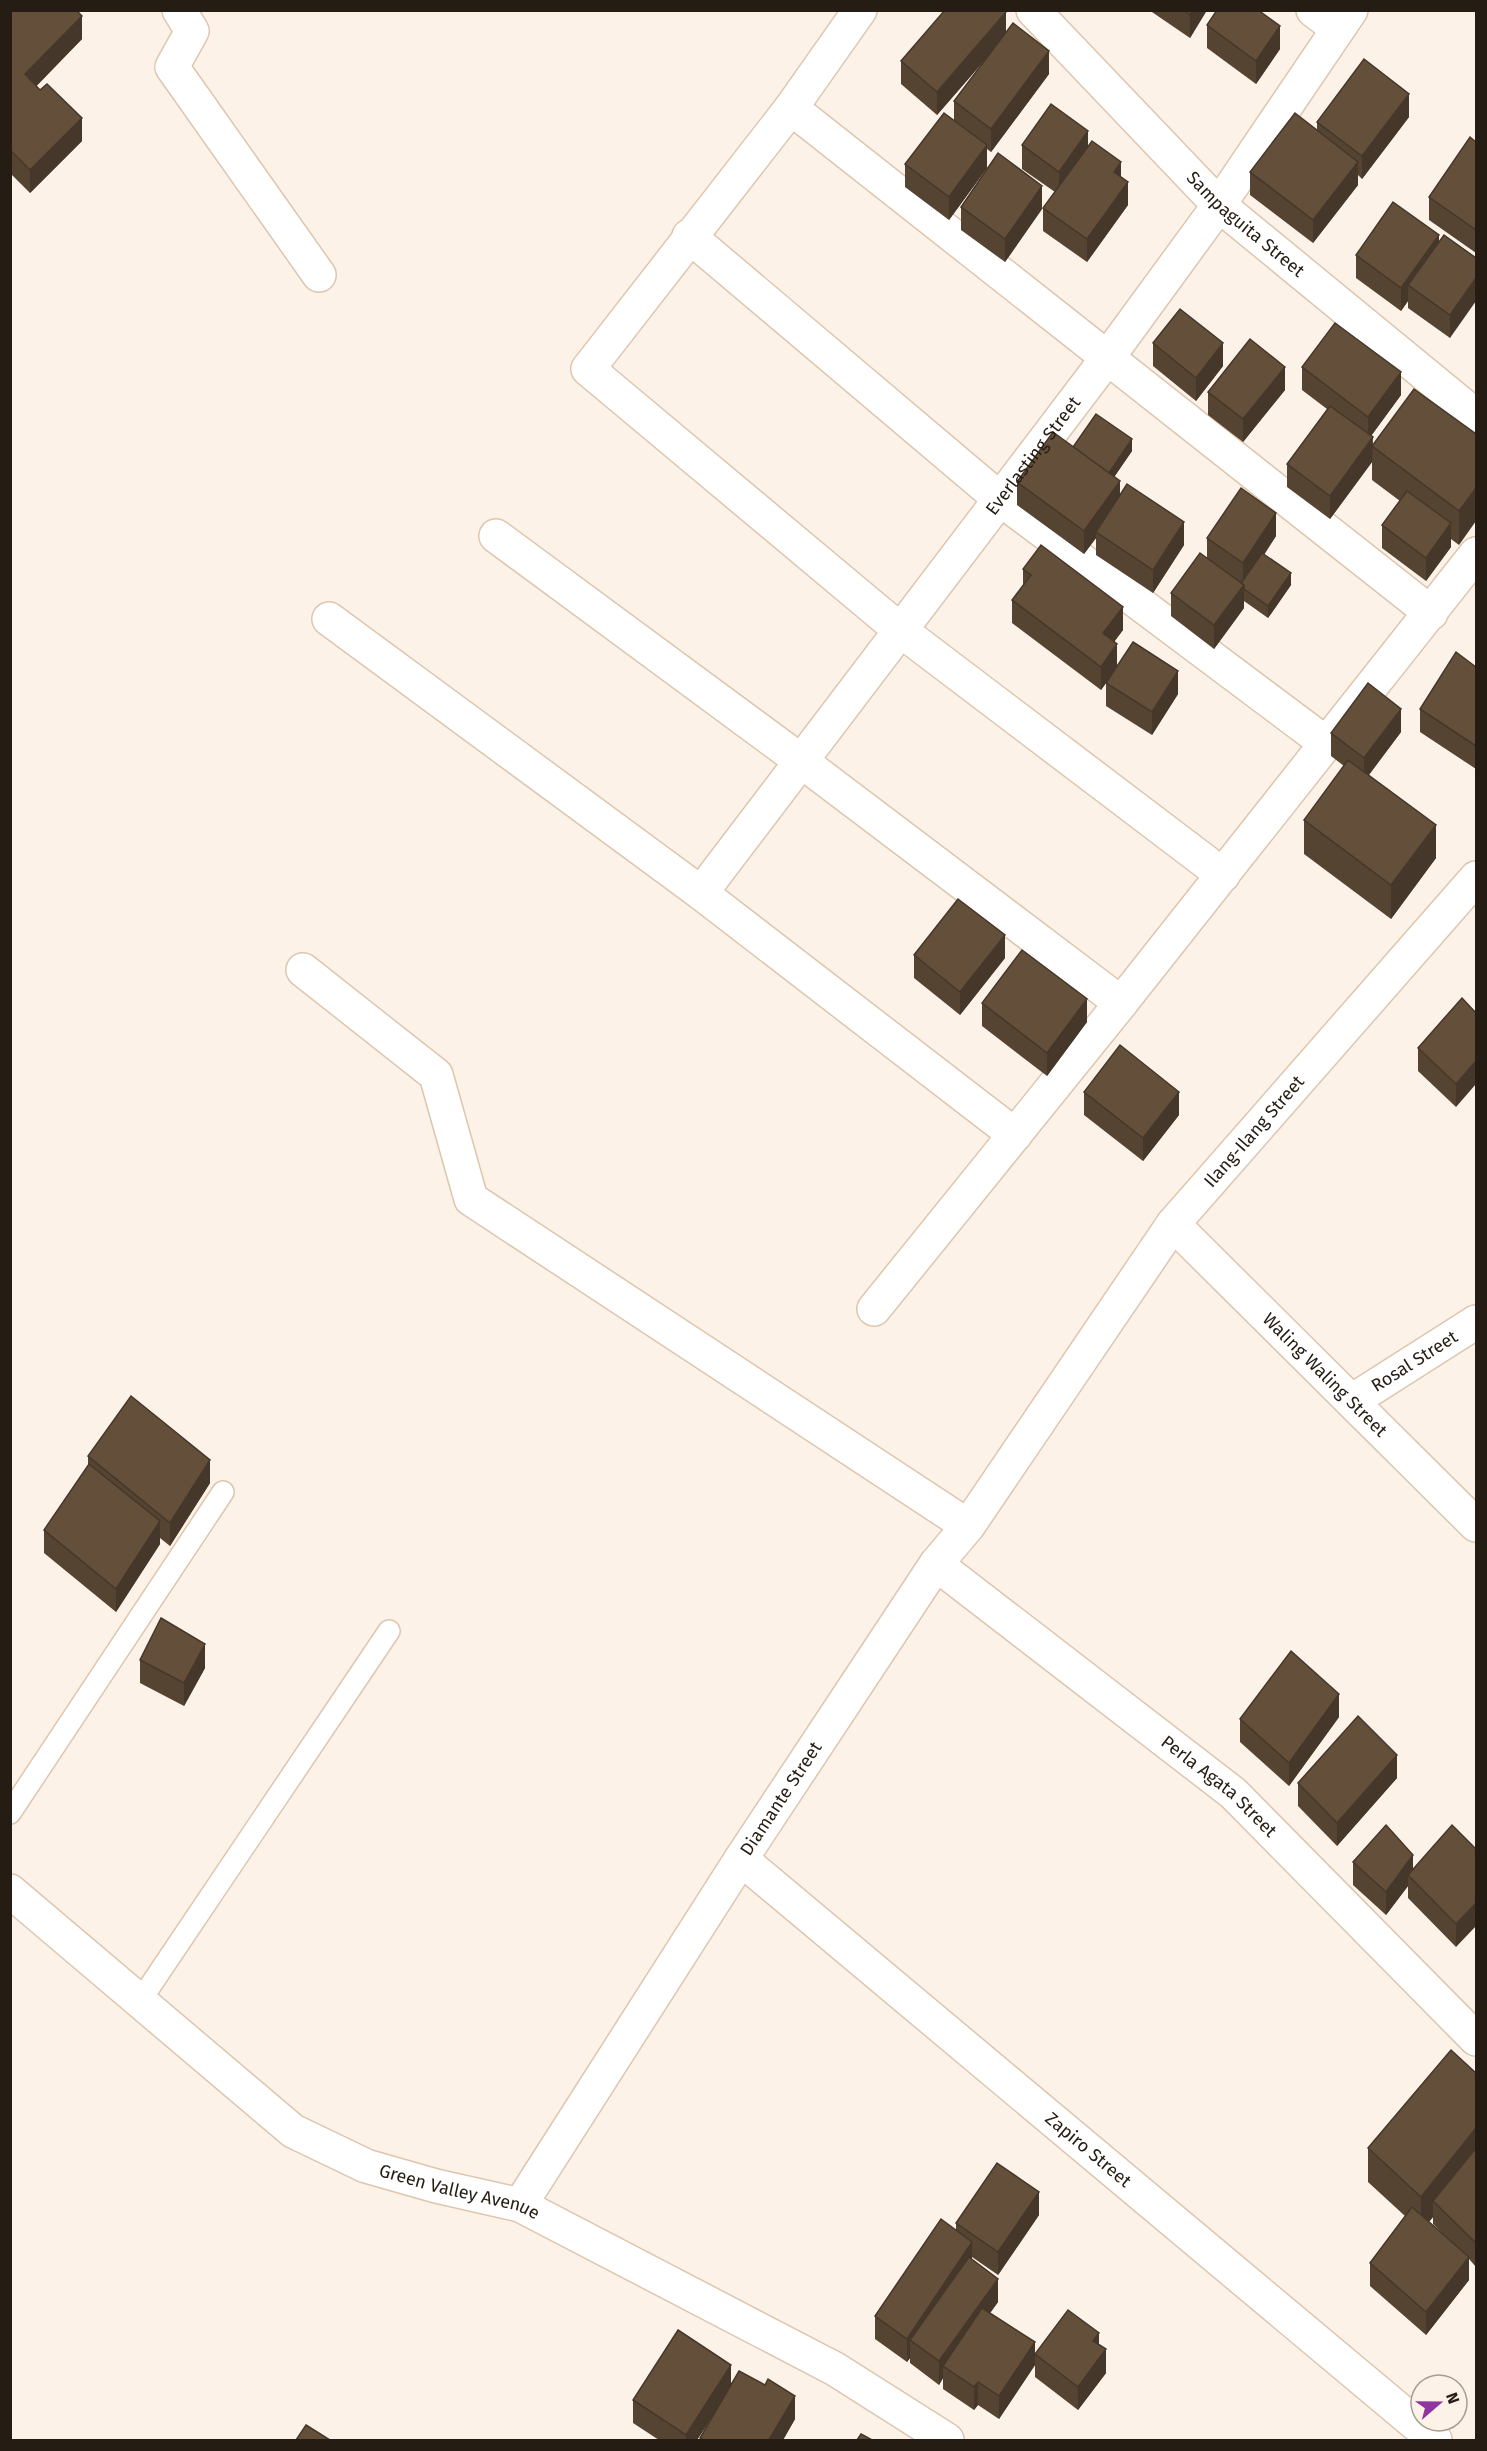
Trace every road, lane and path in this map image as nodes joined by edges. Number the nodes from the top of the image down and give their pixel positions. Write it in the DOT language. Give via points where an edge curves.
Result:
graph roads {
  1 [pos="179,10"];
  2 [pos="860,10"];
  3 [pos="1033,10"];
  4 [pos="1334,17"];
  5 [pos="791,108"];
  6 [pos="1219,205"];
  7 [pos="689,236"];
  8 [pos="319,275"];
  9 [pos="1108,357"];
  10 [pos="1472,403"];
  11 [pos="1000,499"];
  12 [pos="496,536"];
  13 [pos="1476,554"];
  14 [pos="1431,613"];
  15 [pos="329,619"];
  16 [pos="900,630"];
  17 [pos="1327,744"];
  18 [pos="801,761"];
  19 [pos="1223,875"];
  20 [pos="1476,878"];
  21 [pos="701,892"];
  22 [pos="303,970"];
  23 [pos="1121,1003"];
  24 [pos="1015,1135"];
  25 [pos="1173,1224"];
  26 [pos="874,1309"];
  27 [pos="1476,1322"];
  28 [pos="1053,1400"];
  29 [pos="1352,1401"];
  30 [pos="223,1492"];
  31 [pos="1476,1525"];
  32 [pos="968,1526"];
  33 [pos="936,1564"];
  34 [pos="389,1632"];
  35 [pos="10,1813"];
  36 [pos="741,1859"];
  37 [pos="10,1891"];
  38 [pos="140,2001"];
  39 [pos="1476,2039"];
  40 [pos="520,2205"];
  41 [pos="947,2440"];
  42 [pos="1435,2440"];
  1 -- 8 [label="street" via="192,31 172,67"];
  2 -- 5 [label="street"];
  3 -- 6 [label="street, Sampaguita Street"];
  4 -- 6 [label="street, Everlasting Street"];
  5 -- 7 [label="street"];
  5 -- 9 [label="street"];
  6 -- 9 [label="street, Everlasting Street"];
  6 -- 10 [label="street, Sampaguita Street"];
  7 -- 11 [label="street"];
  7 -- 16 [label="street" via="588,369"];
  9 -- 11 [label="street, Everlasting Street"];
  9 -- 14 [label="street"];
  11 -- 16 [label="street, Everlasting Street"];
  11 -- 17 [label="street"];
  12 -- 18 [label="street"];
  13 -- 14 [label="street"];
  14 -- 17 [label="street"];
  15 -- 21 [label="street"];
  16 -- 18 [label="street, Everlasting Street"];
  16 -- 19 [label="street"];
  17 -- 19 [label="street"];
  18 -- 21 [label="street, Everlasting Street"];
  18 -- 23 [label="street"];
  19 -- 23 [label="street"];
  20 -- 25 [label="street, Ilang-Ilang Street"];
  21 -- 24 [label="street"];
  22 -- 32 [label="street" via="436,1075 471,1199"];
  23 -- 24 [label="street"];
  24 -- 26 [label="street"];
  25 -- 28 [label="street, Ilang-Ilang Street"];
  25 -- 29 [label="street, Waling Waling Street"];
  27 -- 29 [label="street, Rosal Street"];
  28 -- 32 [label="street, Diamante Street"];
  29 -- 31 [label="street, Waling Waling Street"];
  30 -- 35 [label="lane"];
  32 -- 33 [label="street, Diamante Street"];
  33 -- 36 [label="street, Diamante Street"];
  33 -- 39 [label="street, Perla Agata Street" via="1233,1793"];
  34 -- 38 [label="lane"];
  36 -- 40 [label="street, Diamante Street"];
  36 -- 42 [label="street, Zapiro Street"];
  37 -- 38 [label="street, Green Valley Avenue"];
  38 -- 40 [label="street, Green Valley Avenue" via="293,2131 366,2166"];
  40 -- 41 [label="street, Green Valley Avenue" via="835,2369"];
}
